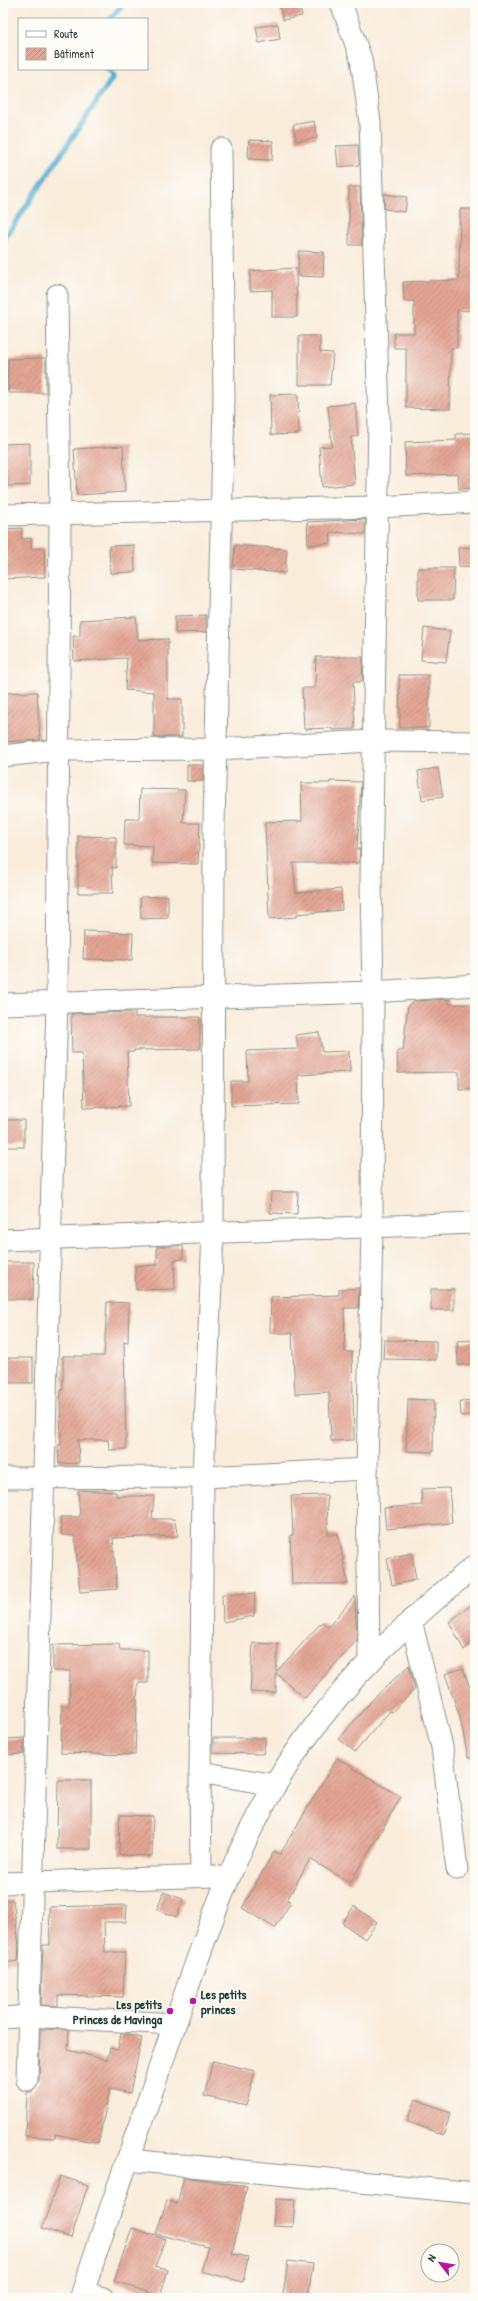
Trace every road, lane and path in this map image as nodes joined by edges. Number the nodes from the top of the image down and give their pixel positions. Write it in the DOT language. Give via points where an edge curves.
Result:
graph roads {
  1 [pos="341,3"];
  2 [pos="221,149"];
  3 [pos="57,295"];
  4 [pos="475,502"];
  5 [pos="377,507"];
  6 [pos="222,510"];
  7 [pos="3,515"];
  8 [pos="60,515"];
  9 [pos="373,741"];
  10 [pos="475,742"];
  11 [pos="216,749"];
  12 [pos="58,750"];
  13 [pos="3,756"];
  14 [pos="475,985"];
  15 [pos="373,992"];
  16 [pos="214,997"];
  17 [pos="57,1002"];
  18 [pos="3,1004"];
  19 [pos="475,1223"];
  20 [pos="372,1227"];
  21 [pos="213,1232"];
  22 [pos="50,1238"];
  23 [pos="3,1240"];
  24 [pos="367,1469"];
  25 [pos="42,1477"];
  26 [pos="203,1477"];
  27 [pos="3,1478"];
  28 [pos="475,1566"];
  29 [pos="411,1620"];
  30 [pos="369,1663"];
  31 [pos="200,1772"];
  32 [pos="275,1785"];
  33 [pos="457,1869"];
  34 [pos="201,1876"];
  35 [pos="227,1877"];
  36 [pos="32,1881"];
  37 [pos="3,1882"];
  38 [pos="28,2016"];
  39 [pos="3,2018"];
  40 [pos="175,2024"];
  41 [pos="27,2080"];
  42 [pos="128,2160"];
  43 [pos="475,2193"];
  44 [pos="89,2296"];
  1 -- 5 [label="street" via="361,59 370,122 379,419"];
  2 -- 6 [label="street" via="224,400"];
  3 -- 8 [label="street"];
  4 -- 5 [label="street"];
  5 -- 6 [label="street"];
  5 -- 9 [label="street"];
  6 -- 8 [label="street"];
  6 -- 11 [label="street"];
  7 -- 8 [label="street"];
  8 -- 12 [label="street"];
  9 -- 10 [label="street"];
  9 -- 11 [label="street"];
  9 -- 15 [label="street"];
  11 -- 12 [label="street"];
  11 -- 16 [label="street"];
  12 -- 13 [label="street"];
  12 -- 17 [label="street"];
  14 -- 15 [label="street"];
  15 -- 16 [label="street"];
  15 -- 20 [label="street"];
  16 -- 17 [label="street"];
  16 -- 21 [label="street"];
  17 -- 18 [label="street"];
  17 -- 22 [label="street"];
  19 -- 20 [label="street"];
  20 -- 21 [label="street"];
  20 -- 24 [label="street"];
  21 -- 22 [label="street"];
  21 -- 26 [label="street"];
  22 -- 23 [label="street"];
  22 -- 25 [label="street"];
  24 -- 26 [label="street"];
  24 -- 30 [label="street"];
  25 -- 26 [label="street"];
  25 -- 27 [label="street"];
  25 -- 36 [label="street"];
  26 -- 31 [label="street"];
  28 -- 29 [label="highway"];
  29 -- 30 [label="highway"];
  29 -- 33 [label="street" via="442,1747"];
  30 -- 32 [label="highway" via="334,1701"];
  31 -- 32 [label="street"];
  31 -- 34 [label="street"];
  32 -- 35 [label="highway"];
  34 -- 35 [label="street"];
  34 -- 36 [label="street"];
  35 -- 40 [label="highway"];
  36 -- 37 [label="street"];
  36 -- 38 [label="street"];
  38 -- 39 [label="street"];
  38 -- 40 [label="street"];
  38 -- 41 [label="street"];
  40 -- 42 [label="highway"];
  42 -- 43 [label="street"];
  42 -- 44 [label="highway"];
}
